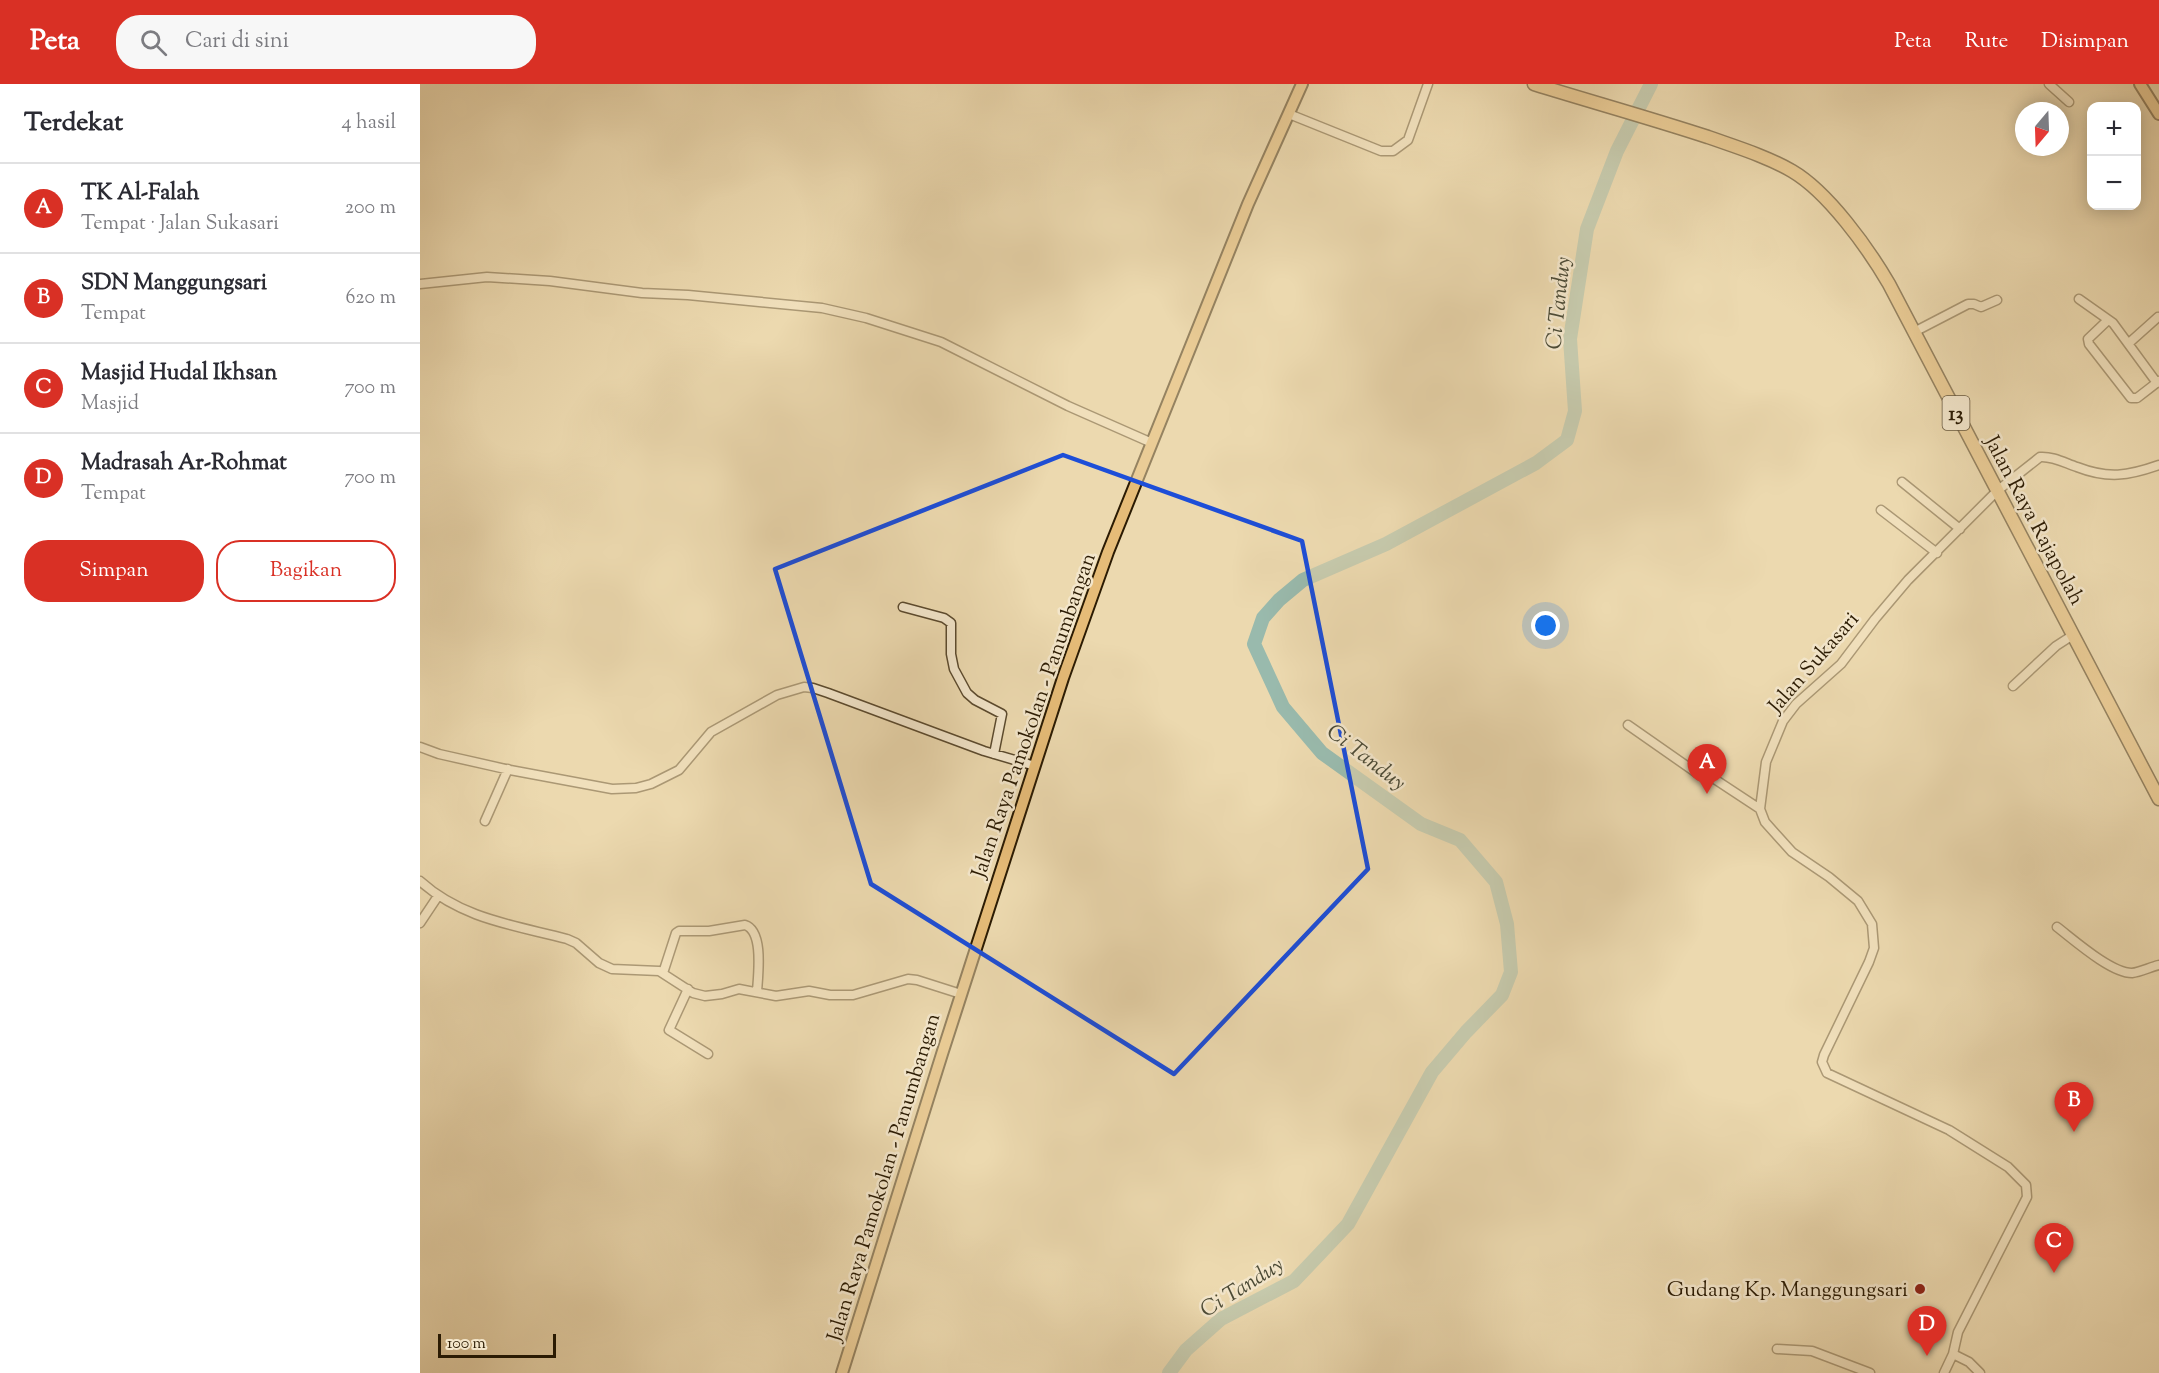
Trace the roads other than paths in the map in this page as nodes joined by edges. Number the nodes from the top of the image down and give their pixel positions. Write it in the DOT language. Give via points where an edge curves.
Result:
graph roads {
  1 [pos="1302,84"];
  2 [pos="1428,84"];
  3 [pos="1534,84"];
  4 [pos="2049,84"];
  5 [pos="2140,84"];
  6 [pos="2069,102"];
  7 [pos="1288,114"];
  8 [pos="2159,114"];
  9 [pos="420,284"];
  10 [pos="2079,299"];
  11 [pos="1997,300"];
  12 [pos="2158,317"];
  13 [pos="2108,320"];
  14 [pos="1914,332"];
  15 [pos="2129,343"];
  16 [pos="2158,382"];
  17 [pos="2131,404"];
  18 [pos="1152,443"];
  19 [pos="2159,465"];
  20 [pos="1902,482"];
  21 [pos="1997,490"];
  22 [pos="1881,510"];
  23 [pos="1960,529"];
  24 [pos="1937,553"];
  25 [pos="903,607"];
  26 [pos="2073,634"];
  27 [pos="2013,686"];
  28 [pos="1628,724"];
  29 [pos="420,747"];
  30 [pos="994,754"];
  31 [pos="1035,766"];
  32 [pos="508,769"];
  33 [pos="2159,799"];
  34 [pos="1760,809"];
  35 [pos="485,821"];
  36 [pos="420,881"];
  37 [pos="438,896"];
  38 [pos="420,923"];
  39 [pos="2057,927"];
  40 [pos="2159,965"];
  41 [pos="663,973"];
  42 [pos="688,989"];
  43 [pos="756,992"];
  44 [pos="961,994"];
  45 [pos="708,1054"];
  46 [pos="1777,1349"];
  47 [pos="1953,1354"];
  48 [pos="842,1373"];
  49 [pos="1870,1373"];
  50 [pos="1944,1373"];
  51 [pos="1980,1373"];
  1 -- 7 [label="main road, Jalan Raya Pamokolan - Panumbangan"];
  2 -- 7 [label="street" via="1408,140 1394,151 1381,152"];
  3 -- 14 [label="highway, Jalan Raya Rajapolah / 13" via="1661,121 1793,172 1831,204 1877,264"];
  4 -- 6 [label="street"];
  5 -- 8 [label="main road"];
  7 -- 18 [label="main road, Jalan Raya Pamokolan - Panumbangan"];
  9 -- 18 [label="street" via="497,277 822,308 941,342"];
  10 -- 13 [label="street"];
  11 -- 14 [label="street" via="1981,307 1968,304"];
  12 -- 15 [label="street"];
  13 -- 15 [label="street"];
  13 -- 16 [label="street" via="2088,339 2089,344 2131,398 2137,398"];
  14 -- 21 [label="highway, Jalan Raya Rajapolah / 13"];
  15 -- 16 [label="street"];
  16 -- 17 [label="street"];
  18 -- 31 [label="main road, Jalan Raya Pamokolan - Panumbangan" via="1108,552"];
  19 -- 21 [label="street, Jalan Sukasari" via="2119,476 2040,457"];
  20 -- 23 [label="street"];
  21 -- 23 [label="street, Jalan Sukasari"];
  21 -- 26 [label="highway, Jalan Raya Rajapolah / 13"];
  22 -- 24 [label="street"];
  23 -- 24 [label="street, Jalan Sukasari"];
  24 -- 34 [label="street, Jalan Sukasari" via="1908,580 1841,664 1796,704 1783,721 1766,762"];
  25 -- 30 [label="street" via="951,623 951,654 967,693 1002,714"];
  26 -- 27 [label="street"];
  26 -- 33 [label="highway, Jalan Raya Rajapolah / 13"];
  28 -- 34 [label="street" via="1701,776 1709,771 1716,780"];
  29 -- 32 [label="street"];
  30 -- 31 [label="street"];
  30 -- 32 [label="street" via="804,687 777,695 721,725 704,738 680,770 651,784 612,789"];
  31 -- 44 [label="main road, Jalan Raya Pamokolan - Panumbangan"];
  32 -- 35 [label="street"];
  34 -- 47 [label="street" via="1765,822 1792,852 1858,901 1872,924 1874,948 1824,1055 1823,1069 1949,1130 2008,1167 2026,1185 2027,1197 1958,1332"];
  36 -- 37 [label="street"];
  37 -- 38 [label="street"];
  37 -- 41 [label="street" via="488,919 567,939 612,969"];
  39 -- 40 [label="street" via="2115,969 2132,973"];
  41 -- 42 [label="street"];
  41 -- 43 [label="street" via="678,931 750,926 756,935 759,967"];
  42 -- 43 [label="street" via="705,996 739,989"];
  42 -- 45 [label="street" via="669,1030"];
  43 -- 44 [label="street" via="776,996 808,991 853,995 908,979"];
  44 -- 48 [label="main road, Jalan Raya Pamokolan - Panumbangan"];
  46 -- 49 [label="street" via="1814,1352"];
  47 -- 50 [label="street"];
  47 -- 51 [label="street" via="1970,1362"];
}
